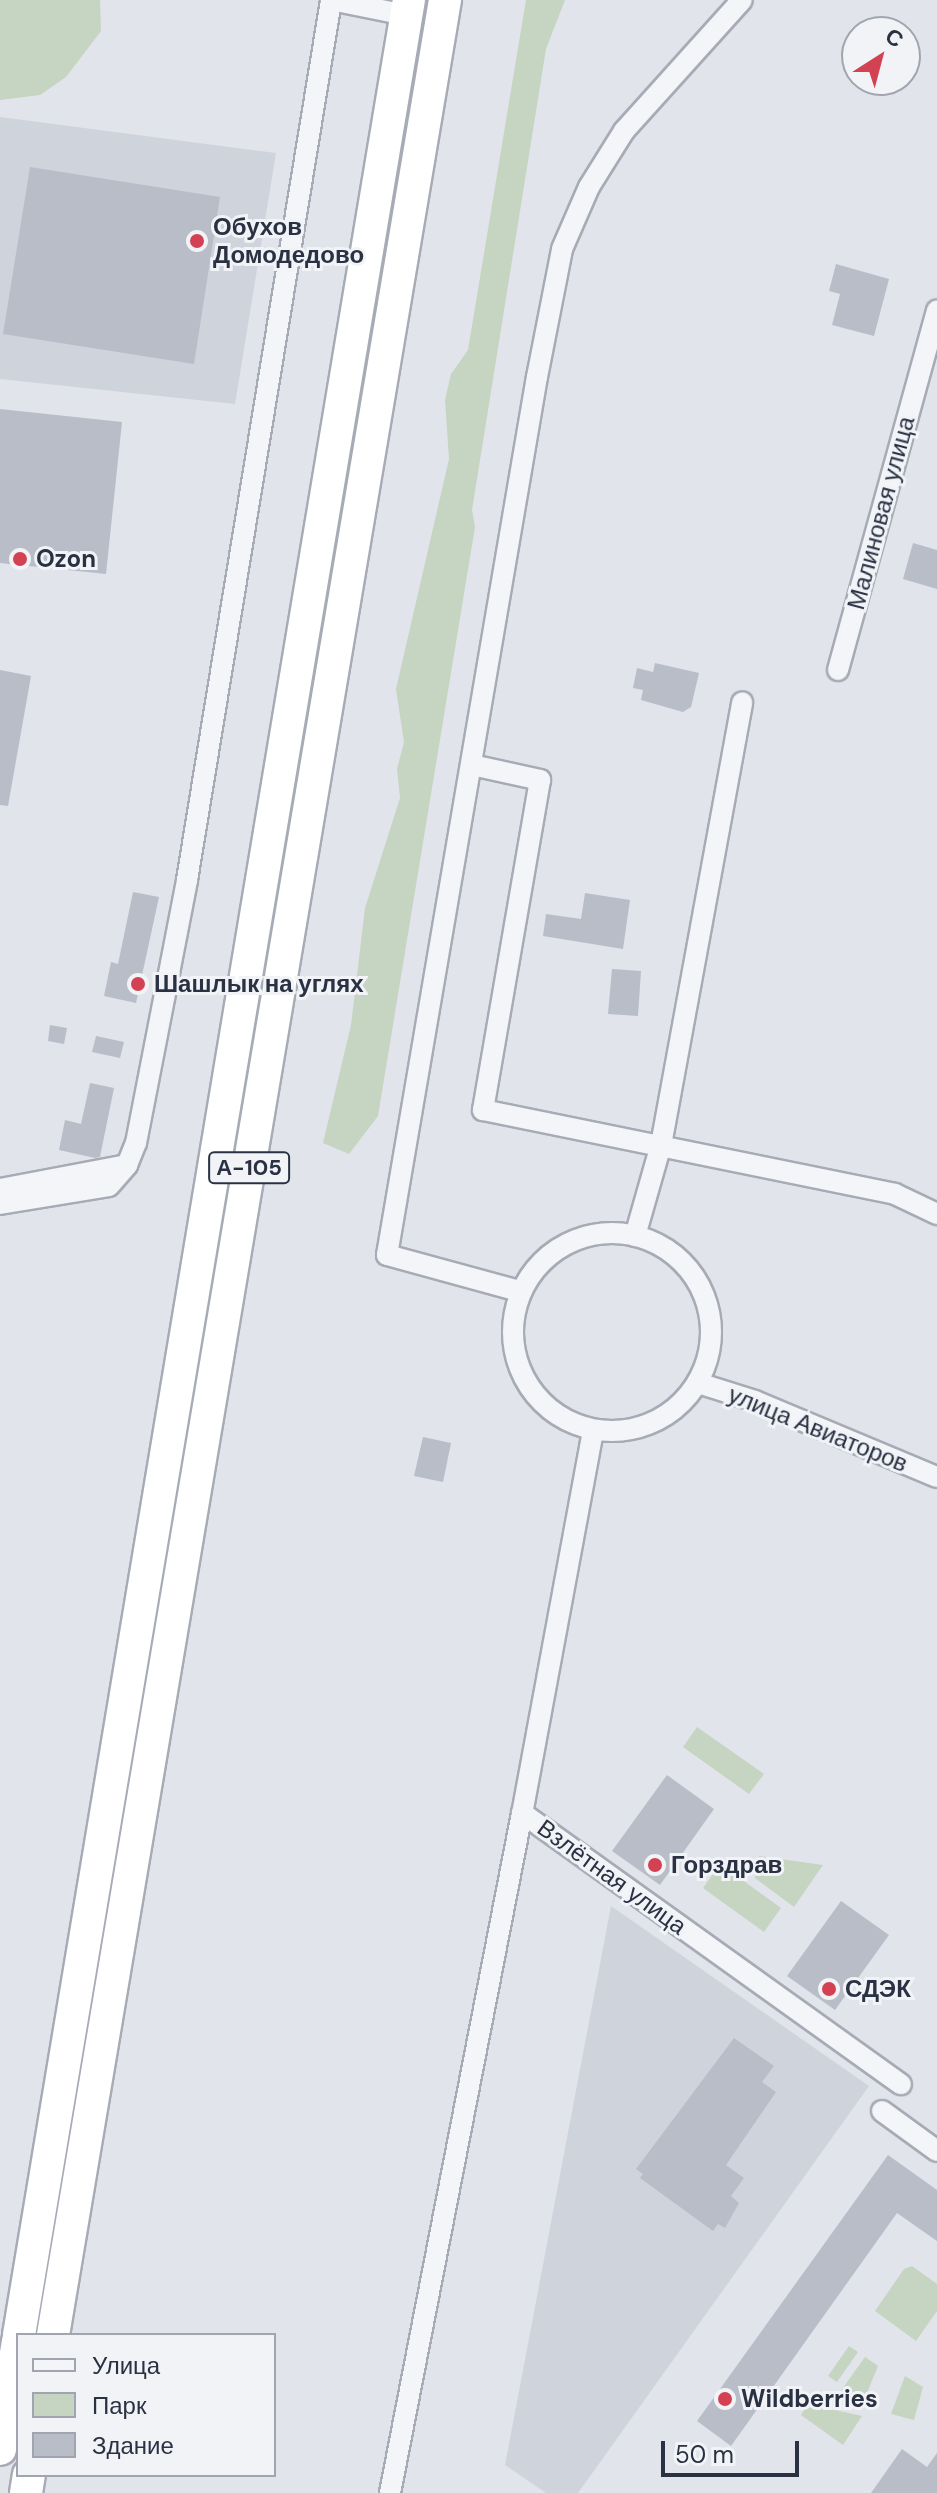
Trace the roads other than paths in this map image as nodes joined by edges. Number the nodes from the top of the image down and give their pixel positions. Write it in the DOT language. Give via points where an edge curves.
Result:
graph roads {
  1 [pos="445,0"];
  2 [pos="742,0"];
  3 [pos="331,1"];
  4 [pos="408,7"];
  5 [pos="937,310"];
  6 [pos="838,670"];
  7 [pos="742,702"];
  8 [pos="472,765"];
  9 [pos="661,1145"];
  10 [pos="127,1165"];
  11 [pos="0,1189"];
  12 [pos="0,1204"];
  13 [pos="937,1214"];
  14 [pos="635,1236"];
  15 [pos="519,1291"];
  16 [pos="698,1383"];
  17 [pos="593,1431"];
  18 [pos="937,1477"];
  19 [pos="522,1813"];
  20 [pos="901,2084"];
  21 [pos="882,2111"];
  22 [pos="937,2151"];
  23 [pos="19,2333"];
  24 [pos="53,2333"];
  25 [pos="16,2349"];
  26 [pos="6,2390"];
  27 [pos="0,2449"];
  28 [pos="390,2493"];
  1 -- 24 [label="highway, А-105"];
  2 -- 8 [label="street" via="624,131 589,187 562,249"];
  3 -- 4 [label="street"];
  3 -- 10 [label="street" via="182,909 136,1143"];
  4 -- 23 [label="highway, А-105"];
  5 -- 6 [label="street, Малиновая улица"];
  7 -- 9 [label="street"];
  8 -- 9 [label="street" via="540,780 483,1110"];
  8 -- 15 [label="street" via="387,1255"];
  9 -- 13 [label="street" via="895,1194"];
  9 -- 14 [label="street"];
  10 -- 11 [label="street"];
  10 -- 12 [label="street" via="109,1186"];
  14 -- 15 [label="street" via="618,1231 578,1237 543,1258"];
  14 -- 16 [label="street" via="658,1242 689,1268 709,1304 712,1345"];
  15 -- 17 [label="street" via="511,1326 516,1362 532,1394 559,1418"];
  16 -- 17 [label="street" via="671,1413 633,1430"];
  16 -- 18 [label="street, улица Авиаторов" via="755,1401"];
  17 -- 19 [label="street, Взлётная улица"];
  19 -- 20 [label="street, Взлётная улица"];
  19 -- 28 [label="street"];
  21 -- 22 [label="street"];
  25 -- 26 [label="highway"];
  26 -- 27 [label="highway"];
}
